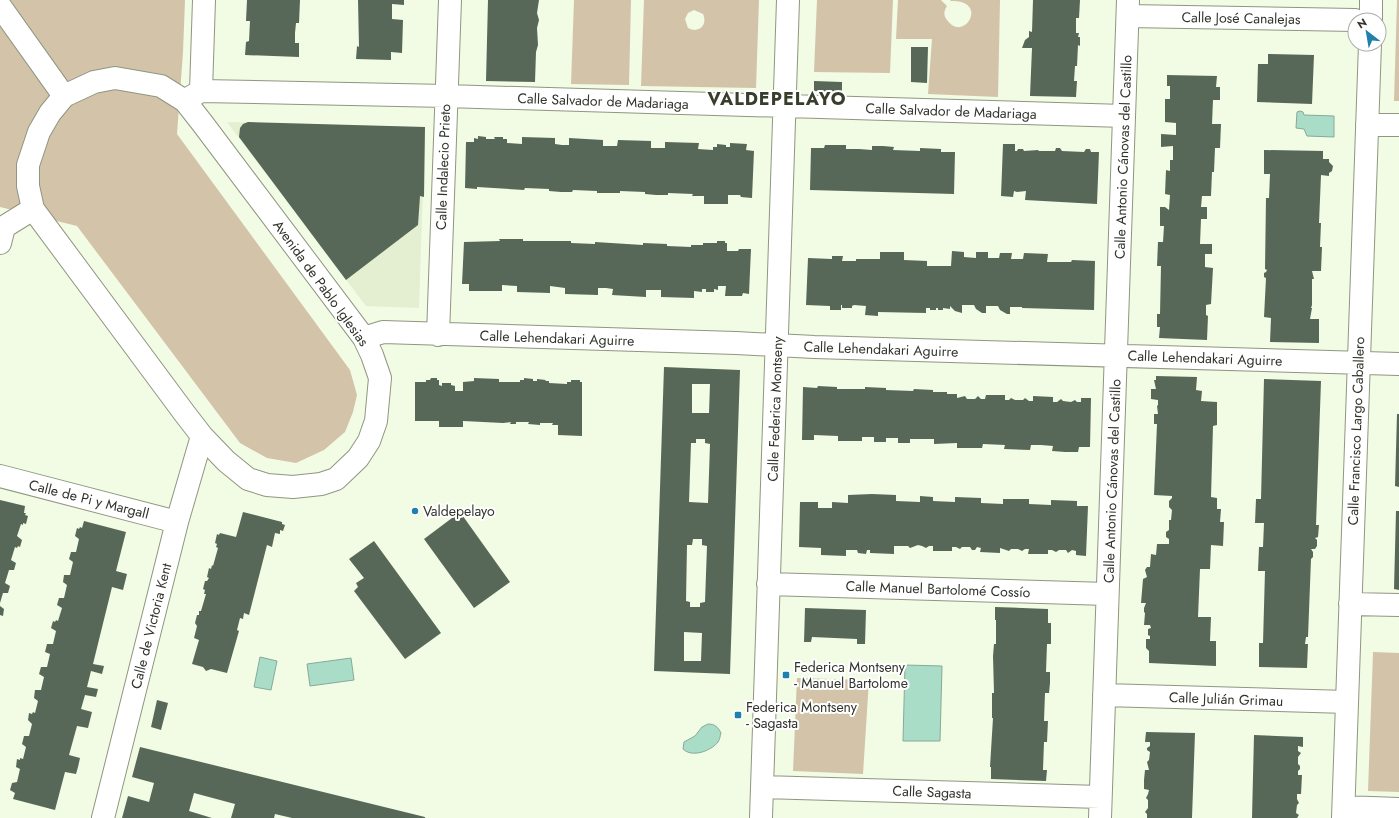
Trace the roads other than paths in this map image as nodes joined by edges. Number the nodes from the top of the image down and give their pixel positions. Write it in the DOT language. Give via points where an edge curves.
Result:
graph roads {
  1 [pos="204,0"];
  2 [pos="450,0"];
  3 [pos="788,0"];
  4 [pos="1371,0"];
  5 [pos="0,6"];
  6 [pos="1128,8"];
  7 [pos="1371,12"];
  8 [pos="1347,20"];
  9 [pos="1370,52"];
  10 [pos="64,96"];
  11 [pos="193,96"];
  12 [pos="446,96"];
  13 [pos="784,106"];
  14 [pos="1124,116"];
  15 [pos="1367,125"];
  16 [pos="1399,125"];
  17 [pos="33,209"];
  18 [pos="1,232"];
  19 [pos="438,334"];
  20 [pos="364,338"];
  21 [pos="778,346"];
  22 [pos="1116,356"];
  23 [pos="1359,363"];
  24 [pos="1399,364"];
  25 [pos="202,436"];
  26 [pos="0,476"];
  27 [pos="177,522"];
  28 [pos="768,584"];
  29 [pos="1107,594"];
  30 [pos="1350,604"];
  31 [pos="1399,605"];
  32 [pos="1104,695"];
  33 [pos="1347,702"];
  34 [pos="763,787"];
  35 [pos="1100,807"];
  36 [pos="1399,809"];
  37 [pos="1343,812"];
  38 [pos="103,818"];
  39 [pos="761,818"];
  1 -- 11 [label="street"];
  2 -- 12 [label="street, Calle Indalecio Prieto"];
  3 -- 13 [label="street, Calle Federica Montseny"];
  4 -- 7 [label="street"];
  5 -- 10 [label="street"];
  6 -- 8 [label="street, Calle José Canalejas"];
  6 -- 14 [label="street, Calle Antonio Cánovas del Castillo"];
  9 -- 15 [label="street, Calle Francisco Largo Caballero"];
  10 -- 11 [label="street, Avenida de Pablo Iglesias" via="94,82 115,78 160,86"];
  10 -- 17 [label="street, Avenida de Pablo Iglesias" via="39,132 28,165 28,186"];
  11 -- 12 [label="street, Calle Salvador de Madariaga"];
  11 -- 20 [label="street, Avenida de Pablo Iglesias" via="203,124"];
  12 -- 13 [label="street, Calle Salvador de Madariaga"];
  12 -- 19 [label="street, Calle Indalecio Prieto"];
  13 -- 14 [label="street, Calle Salvador de Madariaga"];
  13 -- 21 [label="street, Calle Federica Montseny"];
  14 -- 22 [label="street, Calle Antonio Cánovas del Castillo"];
  15 -- 16 [label="street"];
  15 -- 23 [label="street, Calle Francisco Largo Caballero"];
  17 -- 18 [label="street"];
  17 -- 25 [label="street, Avenida de Pablo Iglesias"];
  19 -- 20 [label="street, Calle Lehendakari Aguirre" via="383,332"];
  19 -- 21 [label="street, Calle Lehendakari Aguirre"];
  20 -- 25 [label="street, Avenida de Pablo Iglesias" via="380,378 376,420 369,441 358,458 336,478 321,484 293,487 260,483 248,479"];
  21 -- 22 [label="street, Calle Lehendakari Aguirre"];
  21 -- 28 [label="street, Calle Federica Montseny"];
  22 -- 23 [label="street, Calle Lehendakari Aguirre"];
  22 -- 29 [label="street, Calle Antonio Cánovas del Castillo"];
  23 -- 24 [label="street, Calle Lehendakari Aguirre"];
  23 -- 30 [label="street, Calle Francisco Largo Caballero"];
  25 -- 27 [label="street, Calle de Victoria Kent"];
  26 -- 27 [label="street, Calle de Pi y Margall"];
  27 -- 38 [label="street, Calle de Victoria Kent"];
  28 -- 29 [label="street, Calle Manuel Bartolomé Cossío"];
  28 -- 34 [label="street, Calle Federica Montseny"];
  29 -- 32 [label="street, Calle Antonio Cánovas del Castillo"];
  30 -- 31 [label="street"];
  30 -- 33 [label="street, Calle Francisco Largo Caballero"];
  32 -- 33 [label="street, Calle Julián Grimau"];
  32 -- 35 [label="street, Calle Antonio Cánovas del Castillo"];
  33 -- 37 [label="street, Calle Francisco Largo Caballero"];
  34 -- 35 [label="street, Calle Sagasta"];
  34 -- 39 [label="street, Calle Federica Montseny"];
  36 -- 37 [label="street"];
}
